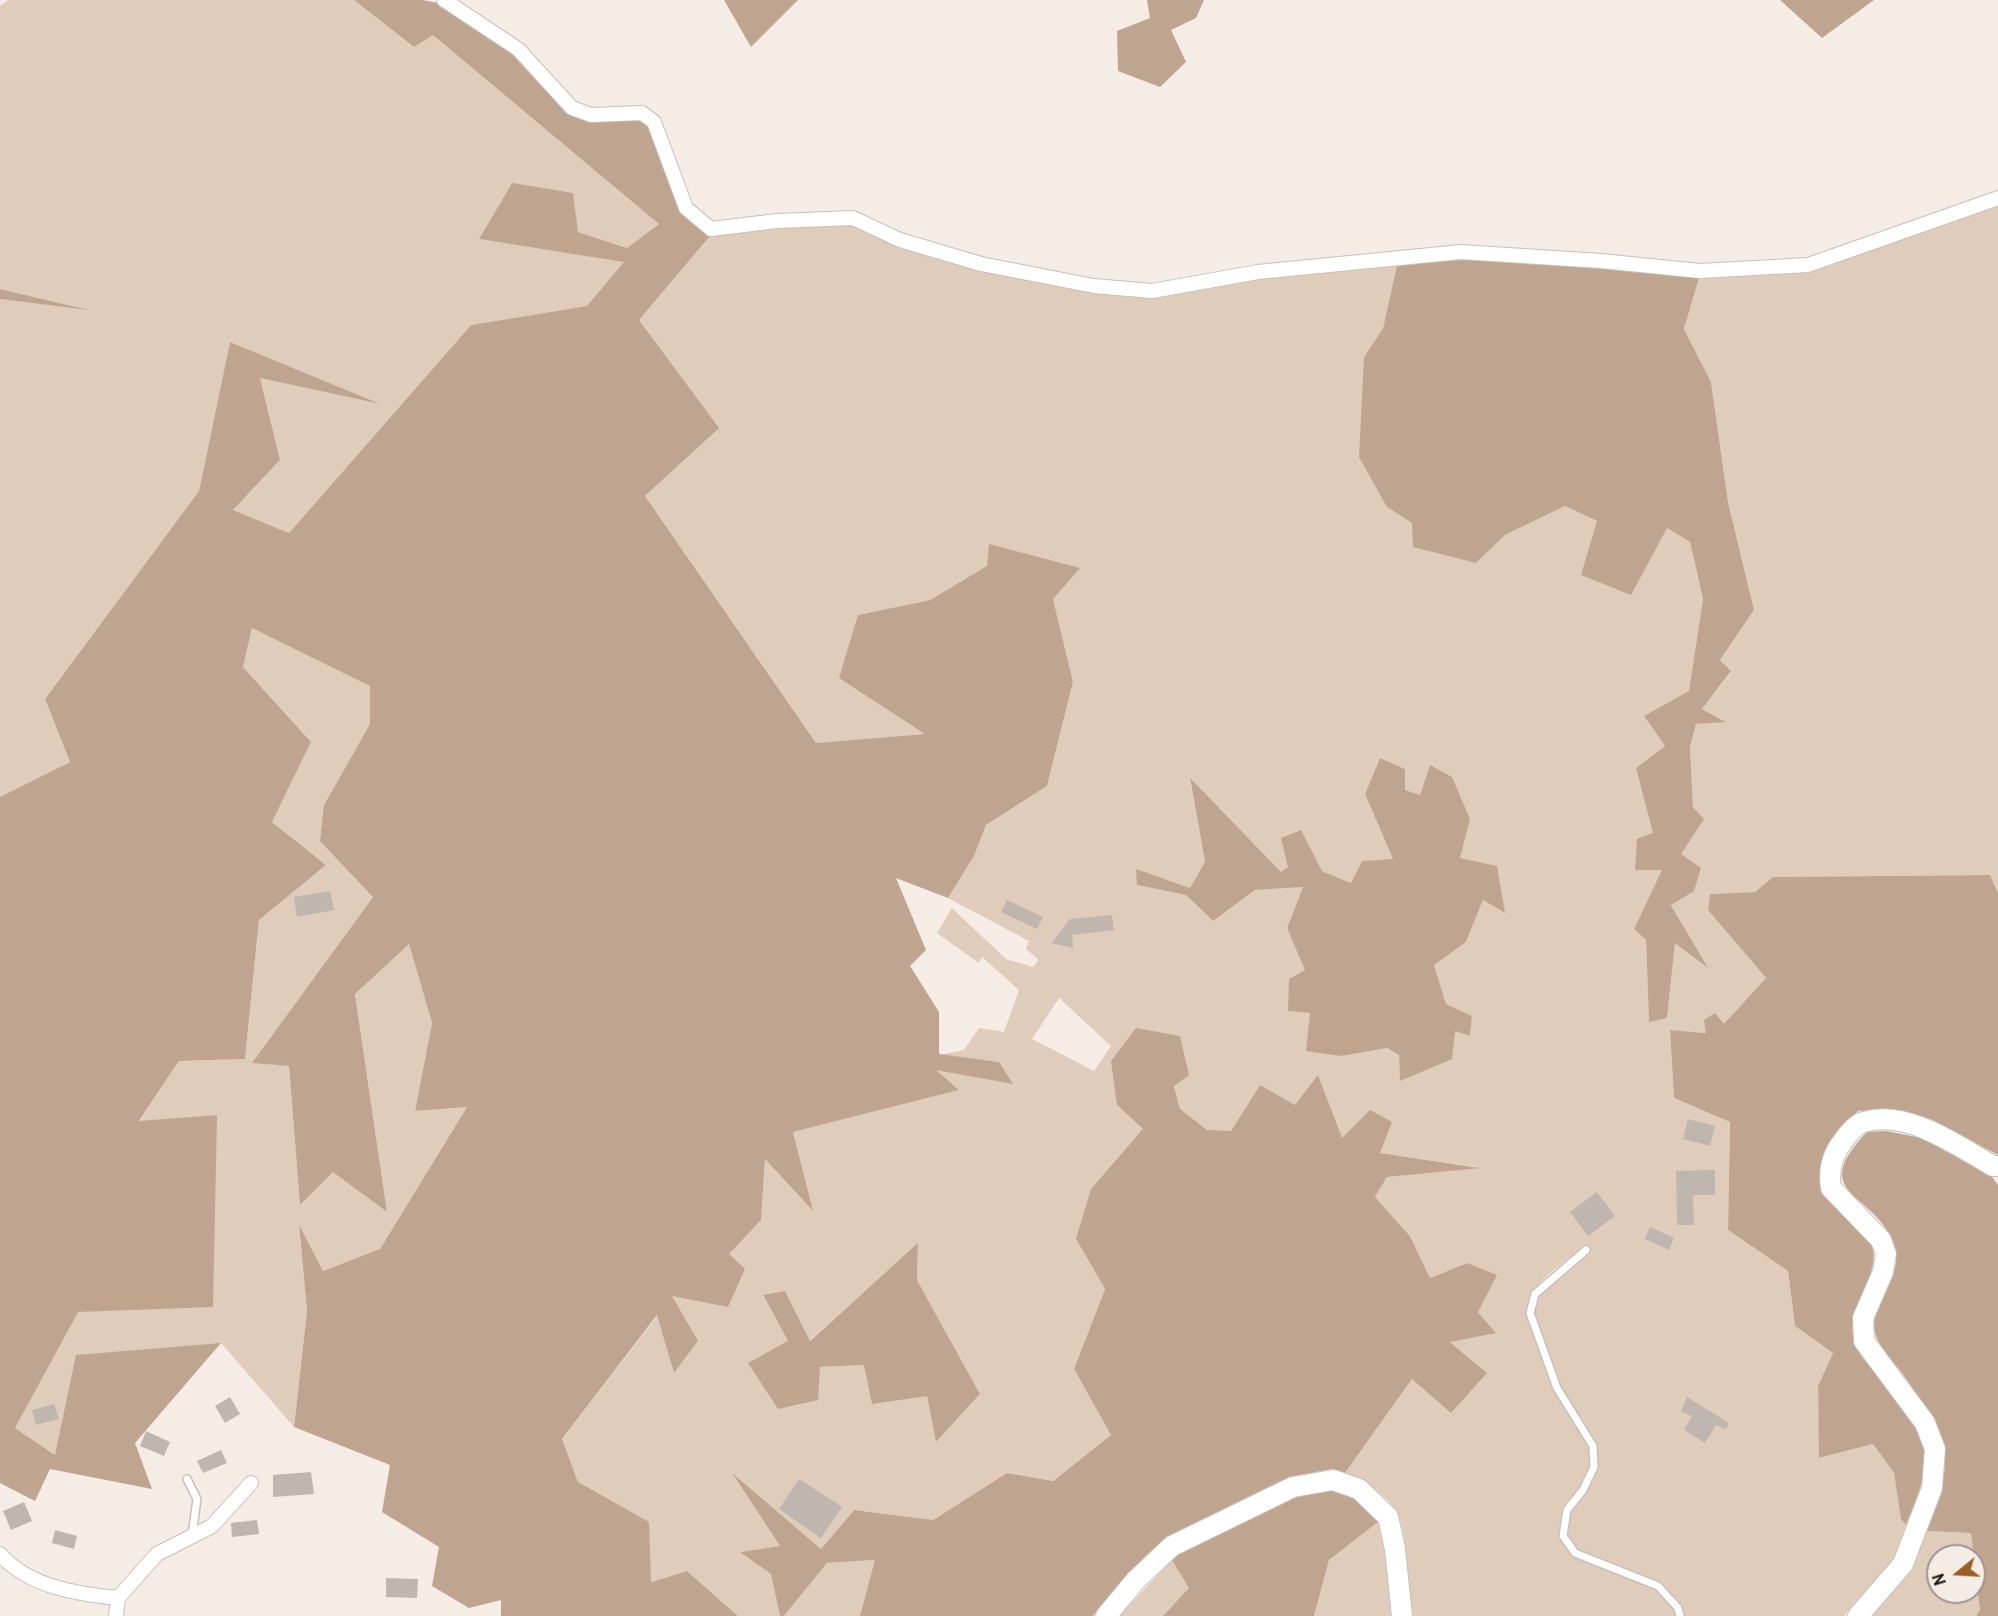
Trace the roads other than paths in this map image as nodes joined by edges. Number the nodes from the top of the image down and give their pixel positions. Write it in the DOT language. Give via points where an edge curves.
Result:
graph roads {
  1 [pos="444,0"];
  2 [pos="1998,198"];
  3 [pos="1998,1166"];
  4 [pos="1586,1250"];
  5 [pos="187,1479"];
  6 [pos="251,1484"];
  7 [pos="191,1537"];
  8 [pos="0,1554"];
  9 [pos="118,1598"];
  10 [pos="116,1616"];
  11 [pos="1106,1616"];
  12 [pos="1402,1616"];
  13 [pos="1680,1616"];
  14 [pos="1858,1616"];
  1 -- 2 [label="street" via="518,49 572,108 591,115 642,113 654,122 686,208 711,230 777,221 852,218 900,240 981,264 1094,286 1152,291 1258,273 1461,252 1700,271 1808,265"];
  3 -- 14 [label="street" via="1926,1128 1888,1120 1862,1122 1834,1154 1829,1178 1832,1188 1881,1240 1886,1254 1883,1272 1863,1318 1864,1341 1925,1423 1935,1449 1932,1488 1903,1564"];
  4 -- 13 [label="lane" via="1535,1294 1530,1303 1530,1313 1557,1388 1593,1446 1594,1467 1567,1510 1563,1536 1575,1553 1658,1586 1678,1608"];
  5 -- 7 [label="lane" via="197,1499"];
  6 -- 7 [label="street" via="212,1526"];
  7 -- 9 [label="street" via="157,1554"];
  8 -- 9 [label="street" via="38,1580 71,1593"];
  9 -- 10 [label="street"];
  11 -- 12 [label="street" via="1172,1546 1293,1487 1333,1480 1359,1489 1388,1517"];
}
